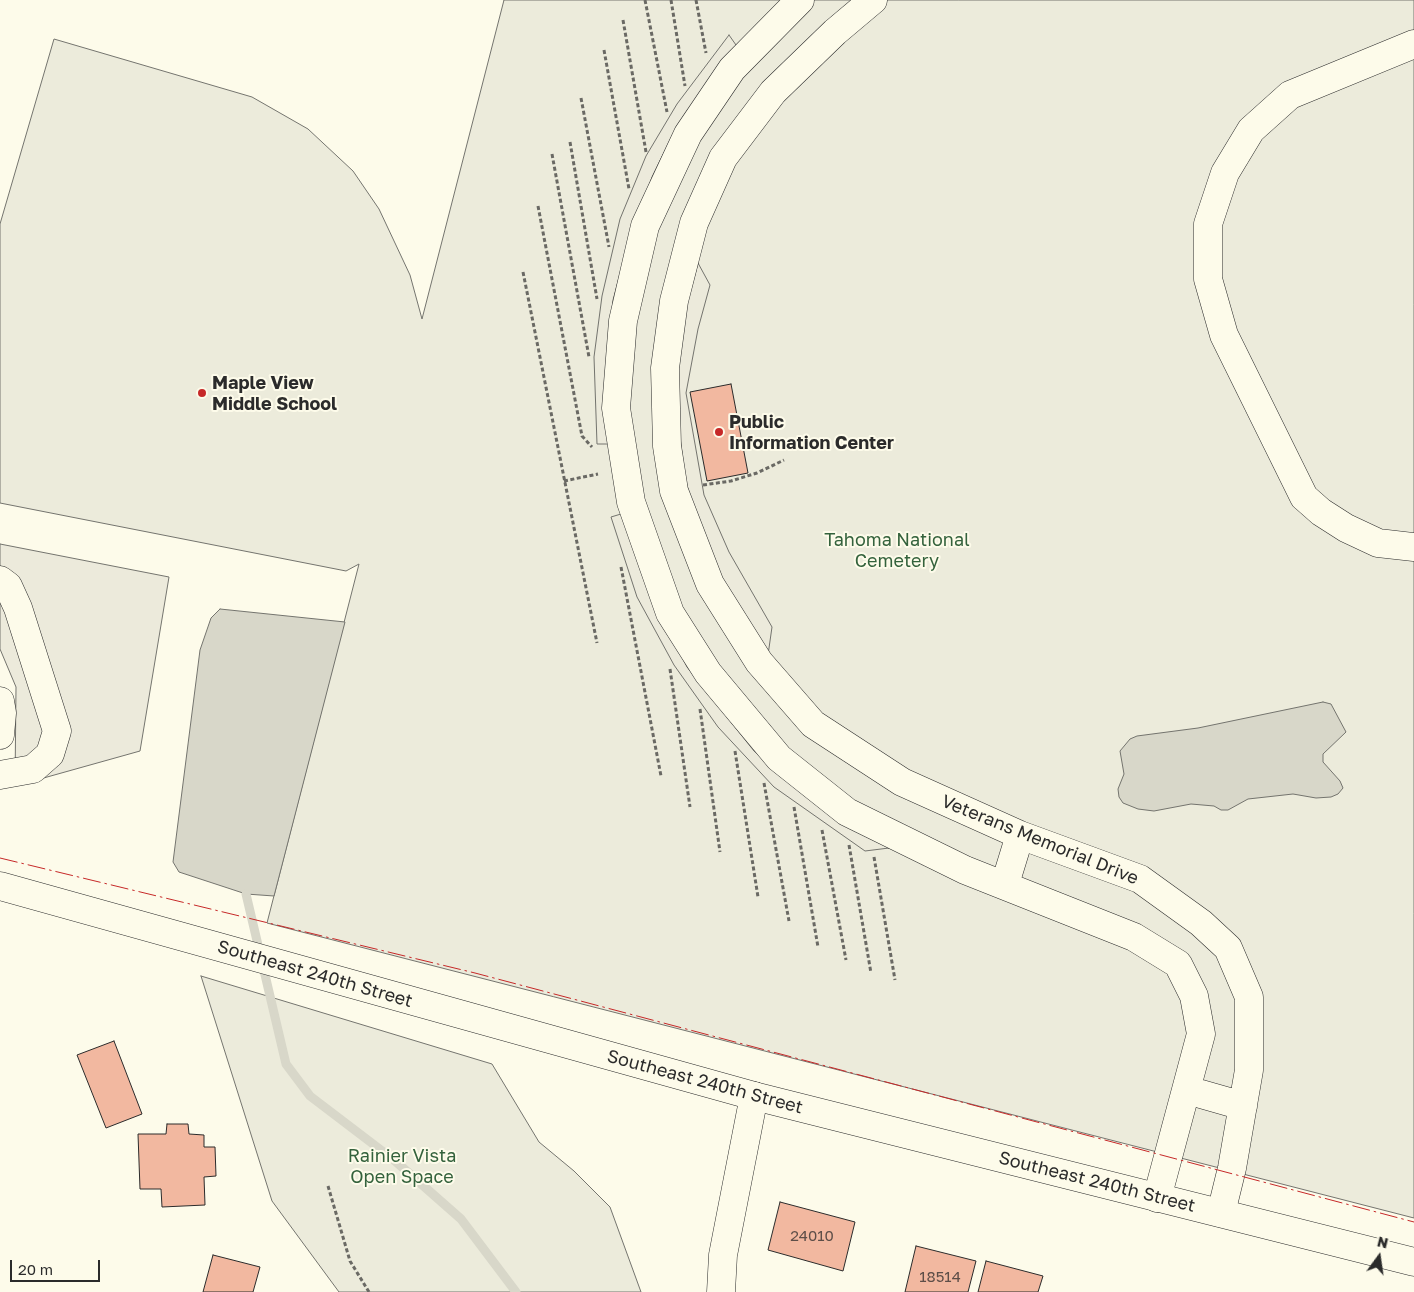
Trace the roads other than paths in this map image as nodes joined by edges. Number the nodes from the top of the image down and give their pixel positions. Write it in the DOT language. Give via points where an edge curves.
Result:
graph roads {
  1 [pos="800,0"];
  2 [pos="872,0"];
  3 [pos="1414,44"];
  4 [pos="1414,548"];
  5 [pos="0,580"];
  6 [pos="0,701"];
  7 [pos="0,735"];
  8 [pos="0,775"];
  9 [pos="1020,835"];
  10 [pos="1005,884"];
  11 [pos="0,886"];
  12 [pos="1187,1090"];
  13 [pos="754,1096"];
  14 [pos="1243,1106"];
  15 [pos="1158,1198"];
  16 [pos="1221,1213"];
  17 [pos="1414,1262"];
  18 [pos="720,1292"];
  1 -- 10 [label="street" via="732,69 714,95 692,129 645,226 623,321 616,408 631,502 670,614 774,770 814,785 842,808 965,870"];
  2 -- 9 [label="street, Veterans Memorial Drive" via="773,92 723,158 694,223 674,302 665,368 667,446 674,492 710,584 759,662 813,724 902,782"];
  3 -- 4 [label="street" via="1290,95 1251,130 1225,173 1208,224 1208,278 1224,335 1304,497 1346,528 1378,544"];
  5 -- 8 [label="street" via="8,586 18,608 58,731 50,754 33,769"];
  6 -- 7 [label="street"];
  9 -- 10 [label="street"];
  9 -- 14 [label="street, Veterans Memorial Drive" via="1140,878 1201,923 1228,948 1249,997 1249,1070"];
  10 -- 12 [label="street" via="1134,937 1178,964 1194,996 1201,1034"];
  11 -- 13 [label="street, Southeast 240th Street"];
  12 -- 14 [label="street"];
  12 -- 15 [label="street"];
  13 -- 15 [label="street, Southeast 240th Street"];
  13 -- 18 [label="street" via="723,1255"];
  14 -- 16 [label="street, Veterans Memorial Drive"];
  15 -- 16 [label="street, Southeast 240th Street"];
  16 -- 17 [label="street, Southeast 240th Street"];
}
